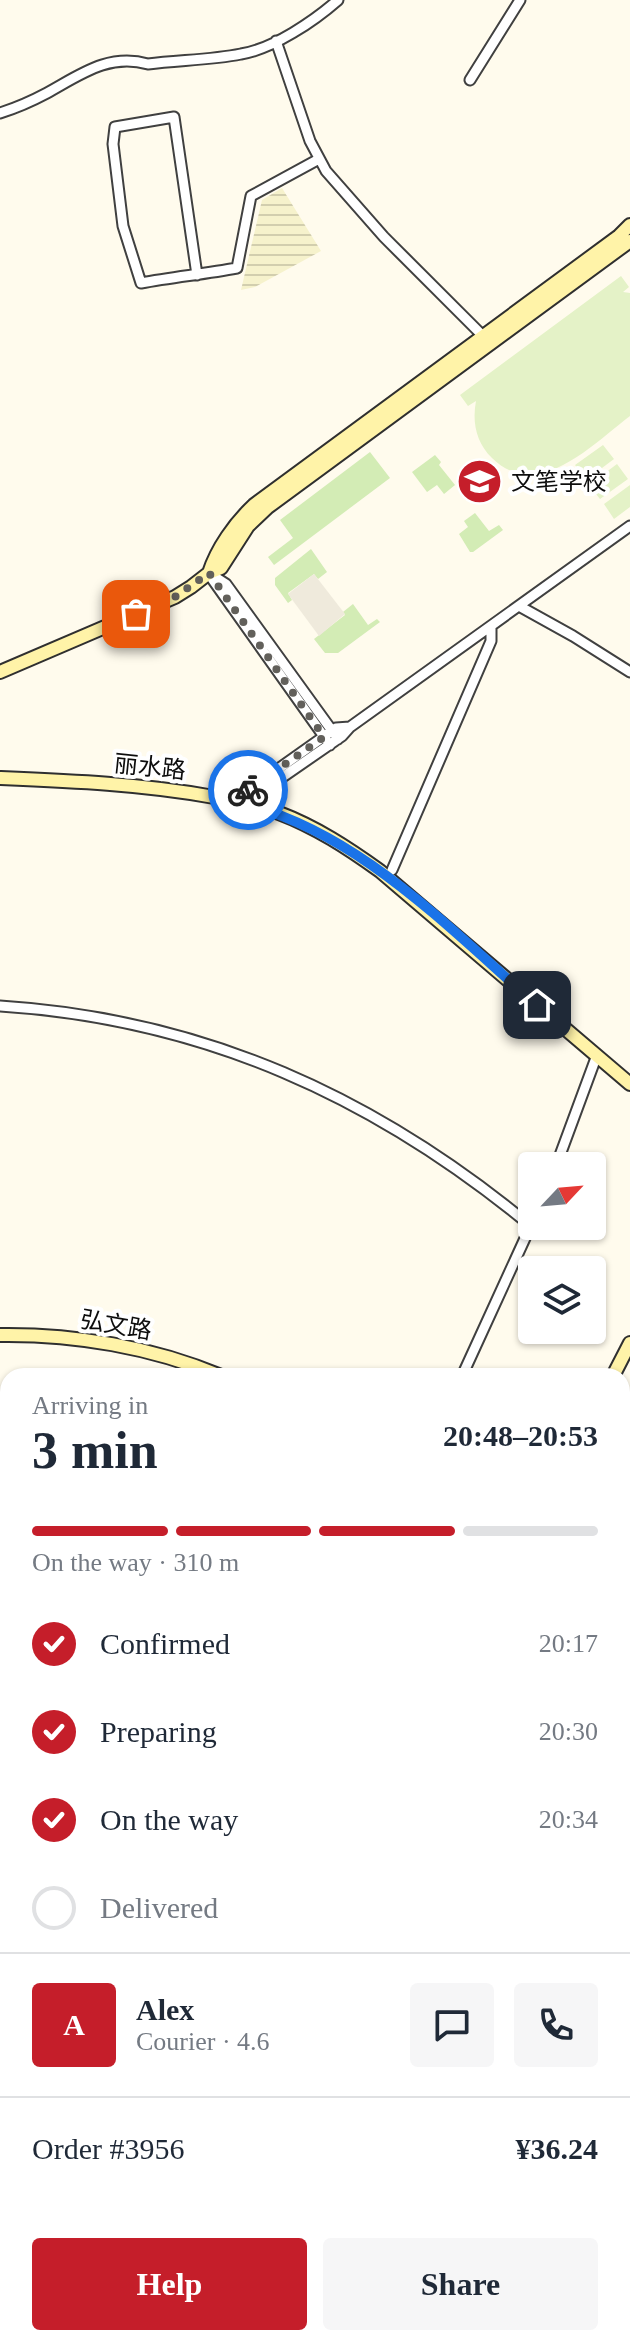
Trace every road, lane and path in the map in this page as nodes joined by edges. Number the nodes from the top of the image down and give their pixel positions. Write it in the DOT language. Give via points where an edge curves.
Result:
graph roads {
  1 [pos="338,0"];
  2 [pos="520,0"];
  3 [pos="276,41"];
  4 [pos="470,80"];
  5 [pos="0,113"];
  6 [pos="319,159"];
  7 [pos="630,225"];
  8 [pos="630,241"];
  9 [pos="197,275"];
  10 [pos="483,336"];
  11 [pos="630,526"];
  12 [pos="209,573"];
  13 [pos="519,606"];
  14 [pos="491,626"];
  15 [pos="0,672"];
  16 [pos="630,672"];
  17 [pos="331,738"];
  18 [pos="0,770"];
  19 [pos="0,778"];
  20 [pos="244,799"];
  21 [pos="392,870"];
  22 [pos="0,1006"];
  23 [pos="597,1055"];
  24 [pos="630,1072"];
  25 [pos="630,1084"];
  26 [pos="561,1152"];
  27 [pos="518,1214"];
  28 [pos="525,1240"];
  29 [pos="0,1335"];
  30 [pos="0,1343"];
  31 [pos="630,1343"];
  32 [pos="175,1368"];
  33 [pos="197,1368"];
  34 [pos="466,1368"];
  35 [pos="617,1368"];
  1 -- 3 [label="street"];
  2 -- 4 [label="street"];
  3 -- 5 [label="street" via="241,54 94,66"];
  3 -- 6 [label="street"];
  6 -- 9 [label="street" via="251,196 237,268"];
  6 -- 10 [label="street" via="384,237"];
  7 -- 10 [label="street"];
  8 -- 12 [label="street" via="268,507 248,526 221,568"];
  9 -- 9 [label="street" via="141,283 123,226 115,127 174,117"];
  10 -- 12 [label="street" via="254,505 233,529"];
  11 -- 13 [label="street"];
  12 -- 15 [label="street" via="175,597"];
  12 -- 17 [label="street"];
  13 -- 14 [label="street"];
  13 -- 16 [label="street"];
  14 -- 17 [label="street"];
  14 -- 21 [label="street" via="491,641"];
  17 -- 20 [label="street"];
  18 -- 20 [label="street, 丽水路" via="148,779"];
  19 -- 20 [label="street, 丽水路"];
  20 -- 21 [label="street, 丽水路" via="278,804 316,821"];
  20 -- 23 [label="street, 丽水路" via="294,819 364,859"];
  21 -- 24 [label="street, 丽水路"];
  22 -- 27 [label="street" via="154,1031 288,1073 419,1142"];
  23 -- 25 [label="street, 丽水路"];
  23 -- 26 [label="street"];
  28 -- 34 [label="street"];
  29 -- 33 [label="street, 弘文路" via="113,1345"];
  30 -- 32 [label="street, 弘文路" via="57,1345"];
  31 -- 35 [label="street"];
}
